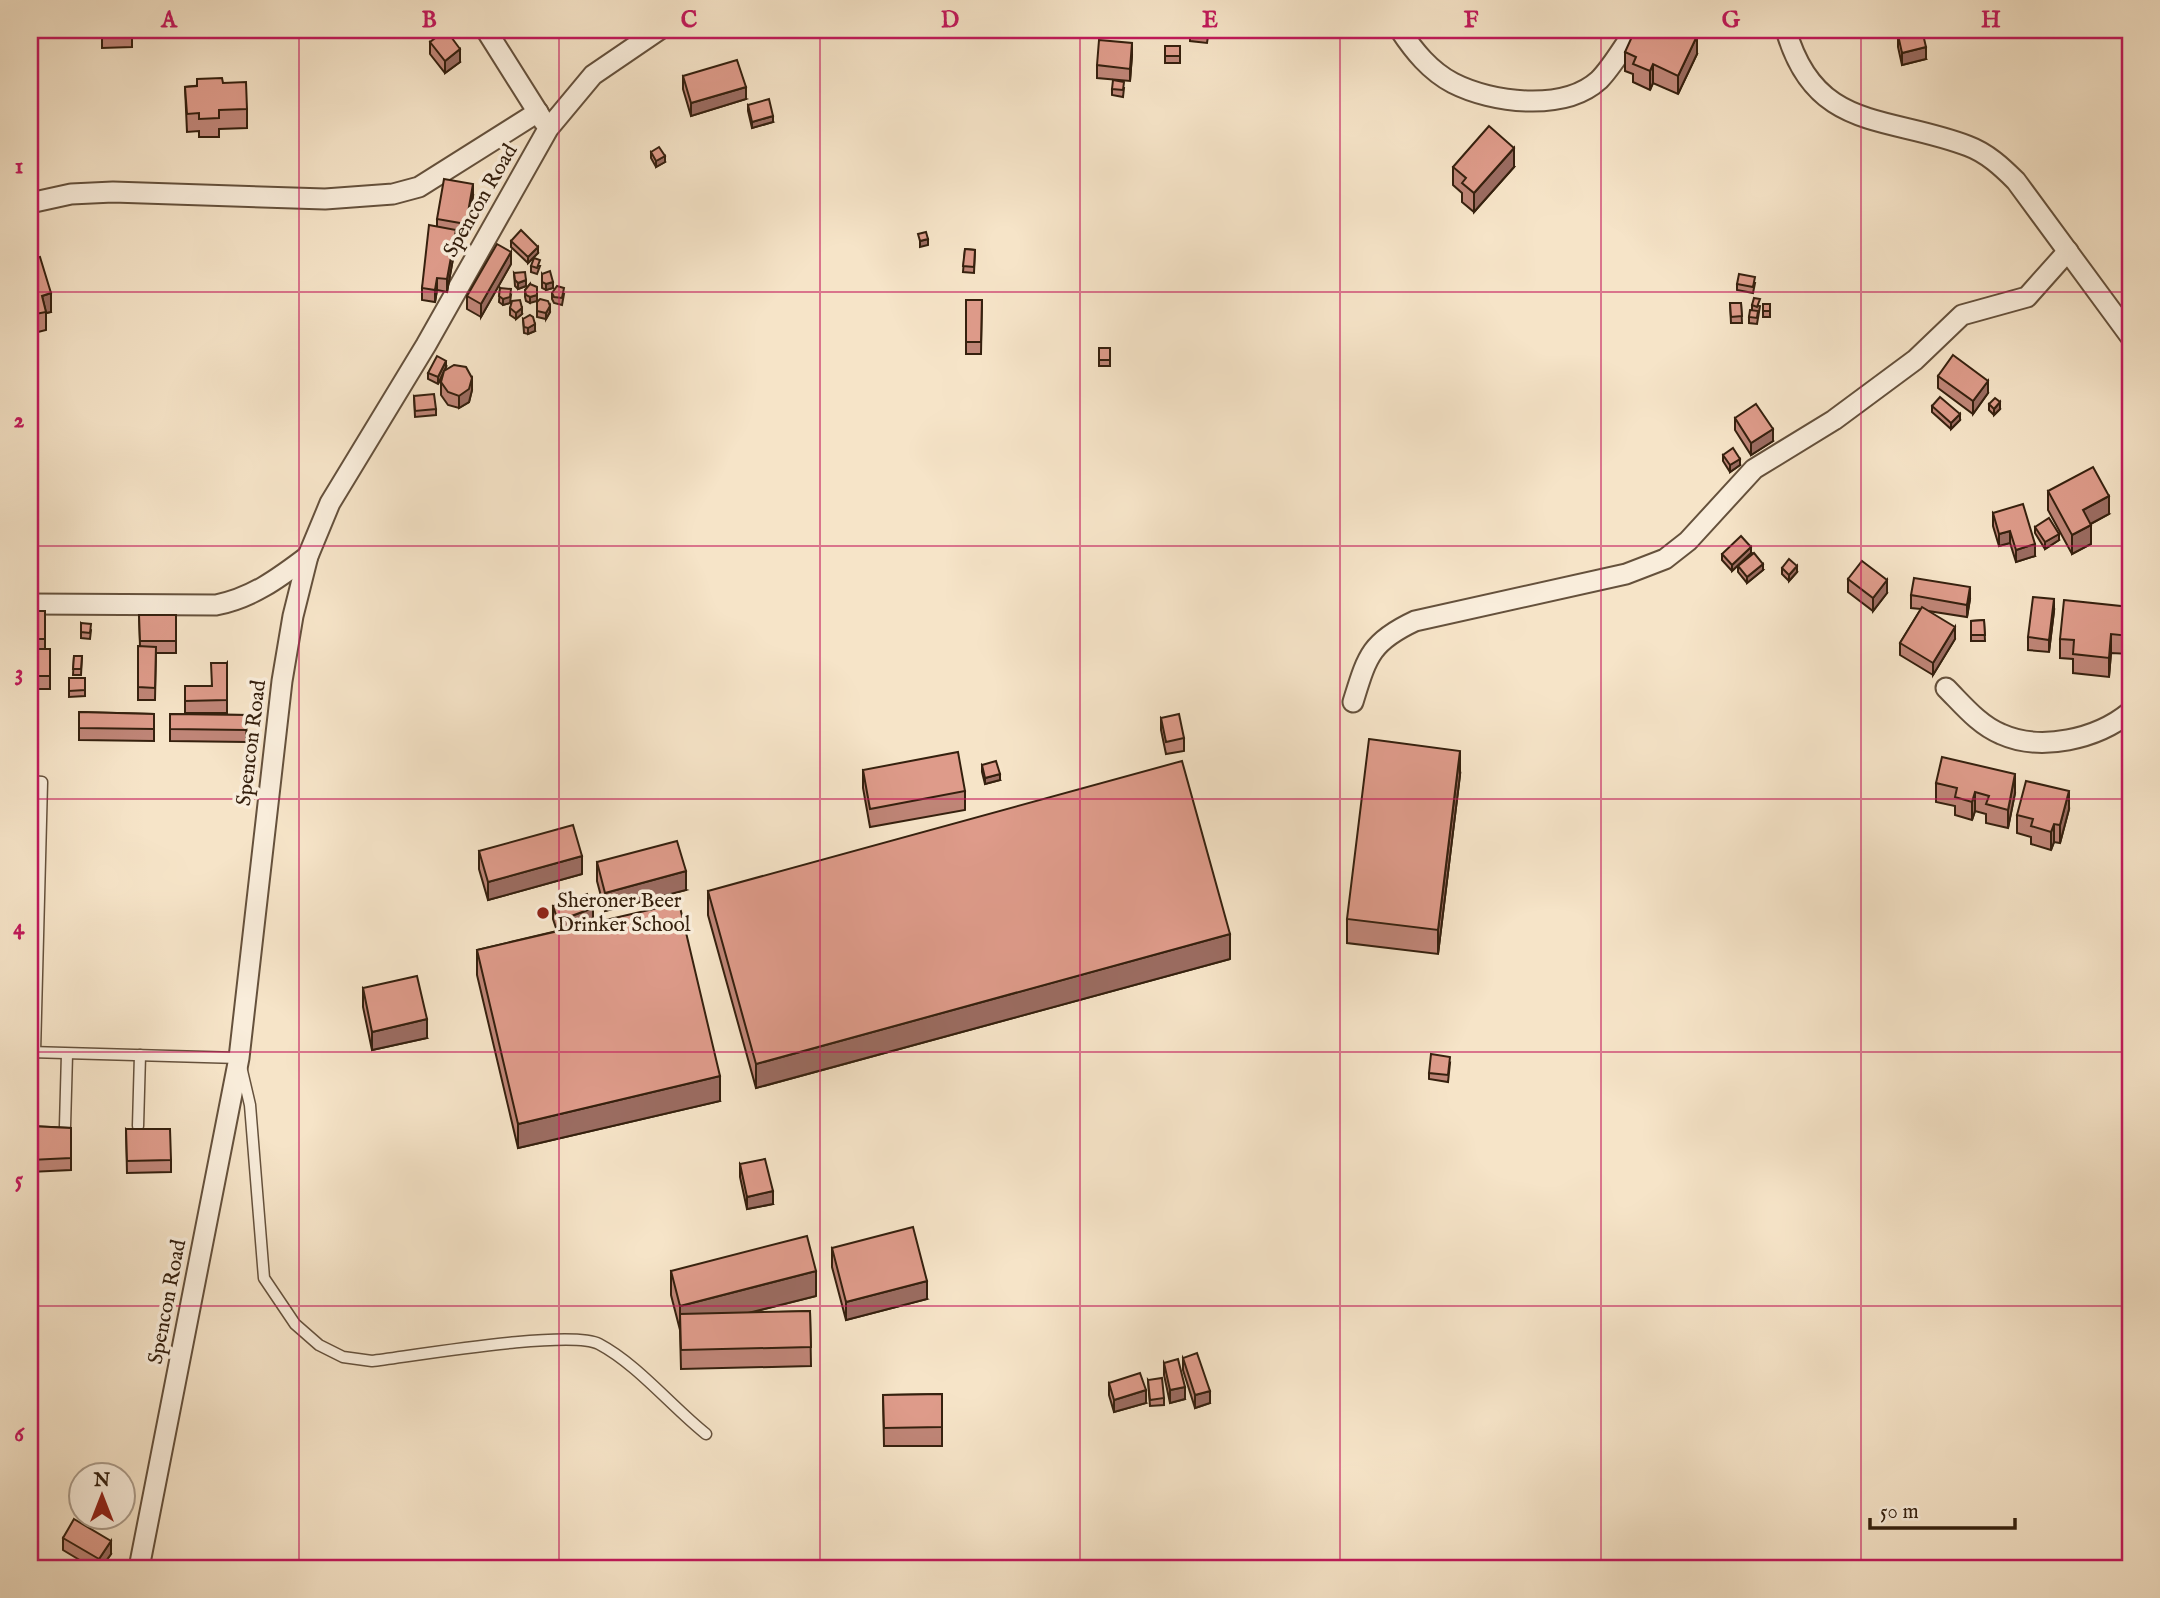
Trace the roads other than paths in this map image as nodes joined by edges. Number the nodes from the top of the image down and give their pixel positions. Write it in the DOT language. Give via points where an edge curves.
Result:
graph roads {
  1 [pos="486,30"];
  2 [pos="659,30"];
  3 [pos="1400,30"];
  4 [pos="1786,30"];
  5 [pos="1634,32"];
  6 [pos="543,120"];
  7 [pos="30,203"];
  8 [pos="2068,251"];
  9 [pos="2128,331"];
  10 [pos="308,556"];
  11 [pos="30,604"];
  12 [pos="1946,688"];
  13 [pos="1353,702"];
  14 [pos="2130,712"];
  15 [pos="30,781"];
  16 [pos="32,1052"];
  17 [pos="67,1054"];
  18 [pos="140,1055"];
  19 [pos="239,1058"];
  20 [pos="65,1126"];
  21 [pos="138,1126"];
  22 [pos="706,1434"];
  23 [pos="139,1568"];
  1 -- 6 [label="street"];
  2 -- 6 [label="street, Spencon Road" via="593,75"];
  3 -- 5 [label="street" via="1426,65 1454,83 1485,94 1546,100 1575,95 1598,80"];
  4 -- 8 [label="street" via="1807,80 1830,102 1857,116 1970,147 1996,161"];
  6 -- 7 [label="street" via="419,187 393,194 326,199 113,192 71,194"];
  6 -- 10 [label="street, Spencon Road" via="426,345 330,503"];
  8 -- 9 [label="street"];
  8 -- 13 [label="street" via="2027,297 1962,315 1915,360 1844,413 1754,469 1688,541 1665,559 1626,574 1415,621 1389,633 1375,647"];
  10 -- 11 [label="street" via="239,601 216,605"];
  10 -- 19 [label="street, Spencon Road" via="282,681"];
  12 -- 14 [label="street" via="1980,722 2021,741 2088,735 2113,726"];
  15 -- 16 [label="lane" via="42,782"];
  16 -- 17 [label="lane"];
  17 -- 18 [label="lane"];
  17 -- 20 [label="lane"];
  18 -- 19 [label="lane"];
  18 -- 21 [label="lane"];
  19 -- 22 [label="lane" via="250,1105 264,1278 295,1324 319,1345 343,1357 372,1361 549,1340 598,1343"];
  19 -- 23 [label="street, Spencon Road"];
}
